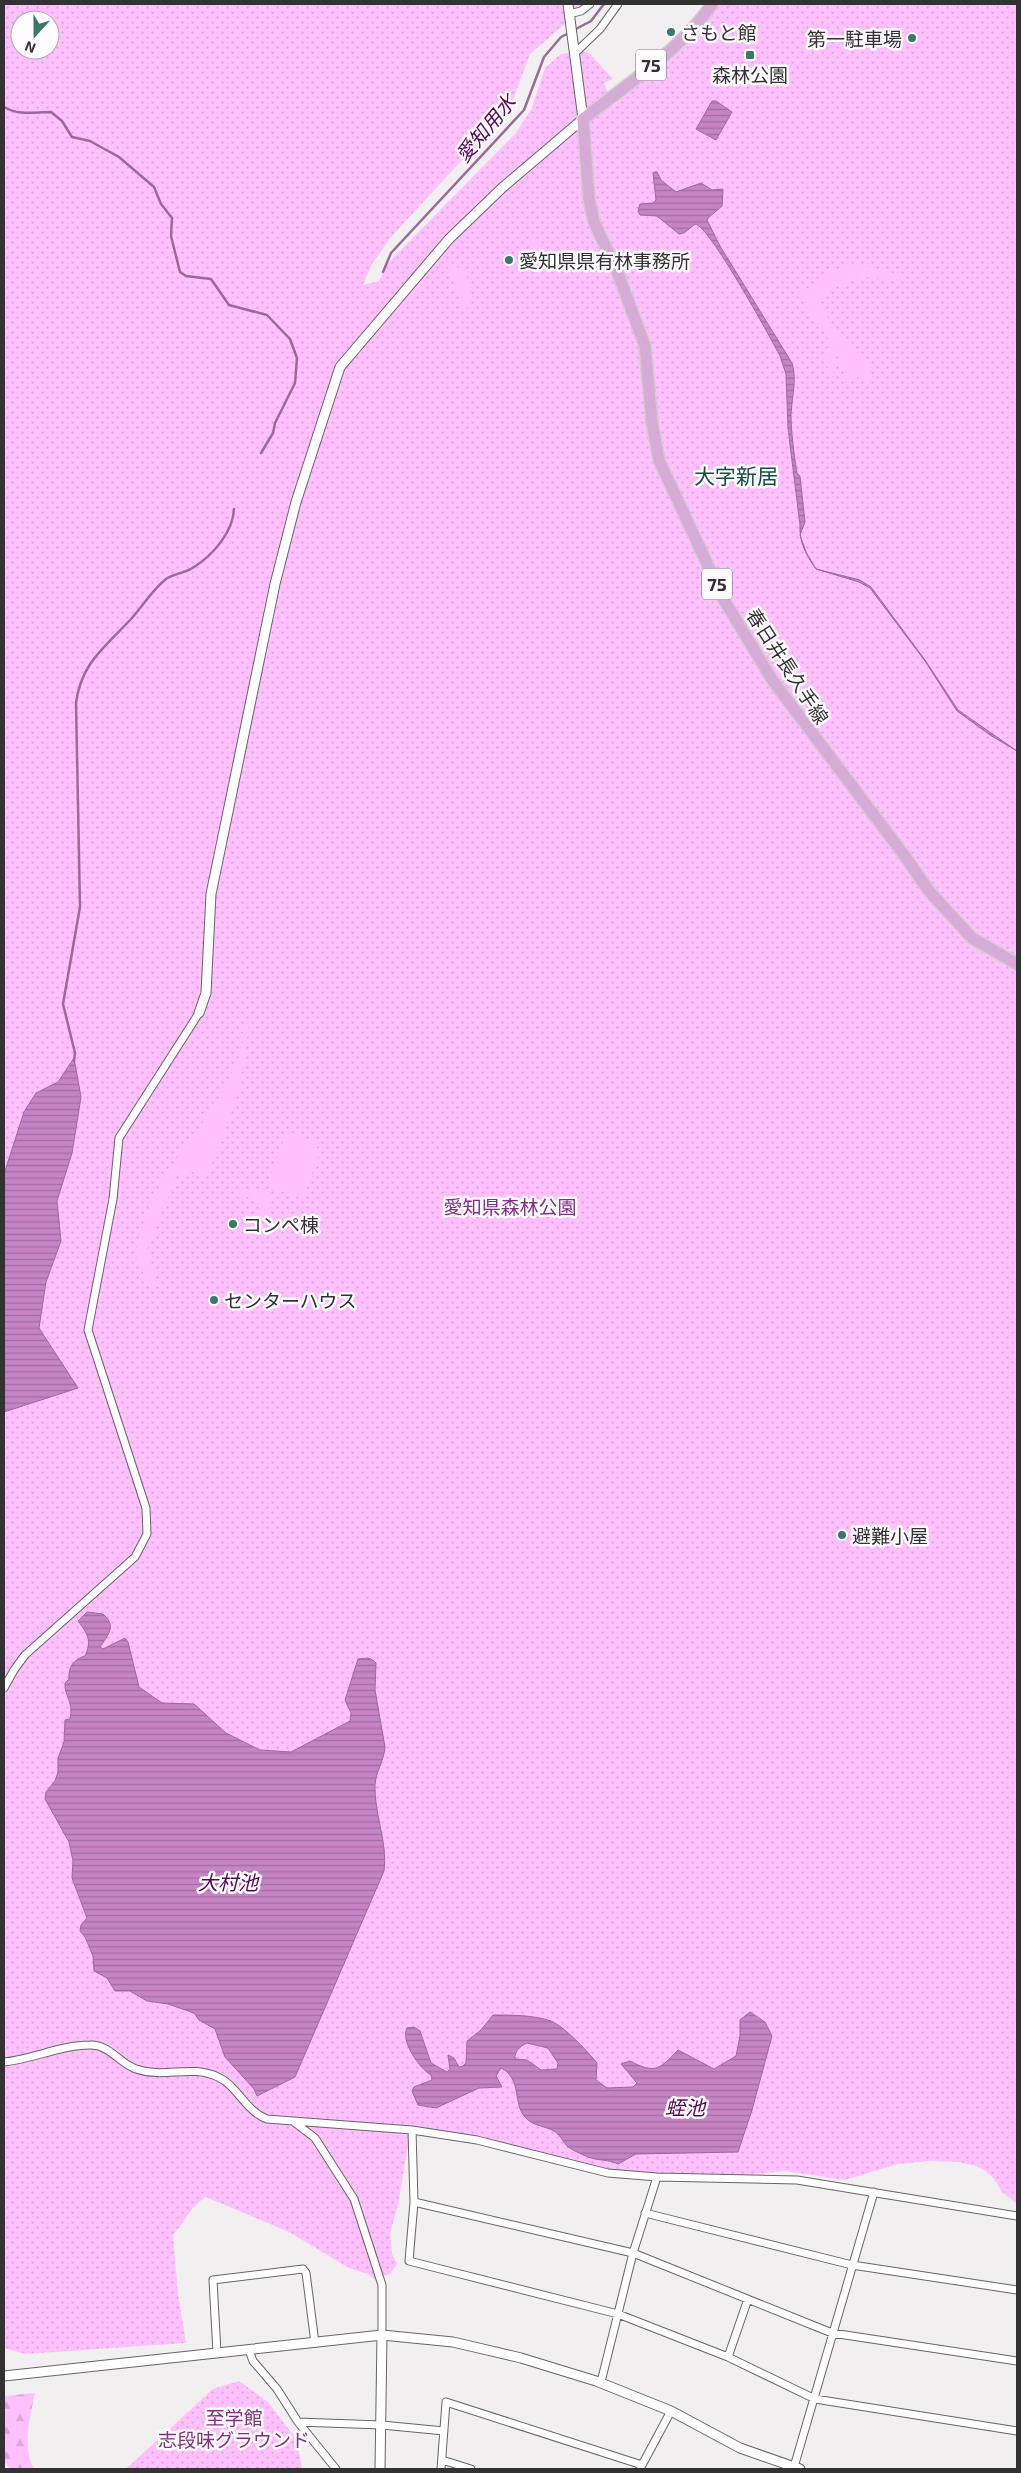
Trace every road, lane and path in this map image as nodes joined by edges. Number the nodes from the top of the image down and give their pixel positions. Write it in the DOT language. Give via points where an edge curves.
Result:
graph roads {
  1 [pos="568,4"];
  2 [pos="590,4"];
  3 [pos="618,4"];
  4 [pos="712,4"];
  5 [pos="569,14"];
  6 [pos="574,52"];
  7 [pos="583,119"];
  8 [pos="1017,964"];
  9 [pos="199,1012"];
  10 [pos="4,1688"];
  11 [pos="4,2062"];
  12 [pos="292,2120"];
  13 [pos="412,2130"];
  14 [pos="657,2177"];
  15 [pos="874,2192"];
  16 [pos="414,2202"];
  17 [pos="645,2213"];
  18 [pos="1017,2216"];
  19 [pos="633,2253"];
  20 [pos="852,2265"];
  21 [pos="1017,2290"];
  22 [pos="748,2299"];
  23 [pos="618,2314"];
  24 [pos="832,2333"];
  25 [pos="382,2335"];
  26 [pos="315,2342"];
  27 [pos="249,2350"];
  28 [pos="217,2353"];
  29 [pos="728,2357"];
  30 [pos="1017,2360"];
  31 [pos="4,2376"];
  32 [pos="601,2382"];
  33 [pos="815,2399"];
  34 [pos="670,2410"];
  35 [pos="298,2422"];
  36 [pos="382,2425"];
  37 [pos="444,2431"];
  38 [pos="1017,2431"];
  39 [pos="442,2460"];
  40 [pos="641,2467"];
  41 [pos="336,2469"];
  42 [pos="380,2469"];
  43 [pos="441,2469"];
  44 [pos="471,2469"];
  45 [pos="796,2469"];
  1 -- 5 [label="street"];
  2 -- 5 [label="street"];
  3 -- 6 [label="street" via="600,29"];
  4 -- 7 [label="main road, 75" via="686,35"];
  5 -- 6 [label="street"];
  6 -- 7 [label="street"];
  7 -- 8 [label="main road, 春日井長久手線 / 75" via="589,199 594,222 645,346 652,423 660,460 724,600 773,681 928,891 972,938"];
  7 -- 9 [label="street" via="502,188 449,239 340,367 296,502 275,584 211,894 206,993"];
  9 -- 10 [label="street" via="119,1138 113,1199 88,1330 146,1508 148,1534 135,1556 25,1655"];
  11 -- 12 [label="street" via="96,2045 128,2066 145,2072 161,2074 193,2070 211,2074 225,2081 258,2116"];
  12 -- 13 [label="street"];
  12 -- 25 [label="street" via="315,2138 354,2200 382,2285"];
  13 -- 14 [label="street" via="477,2140 608,2173"];
  13 -- 16 [label="street"];
  14 -- 15 [label="street" via="797,2180"];
  14 -- 17 [label="street"];
  15 -- 18 [label="street"];
  15 -- 20 [label="street"];
  16 -- 19 [label="street"];
  16 -- 23 [label="street" via="409,2261"];
  17 -- 19 [label="street"];
  17 -- 20 [label="street"];
  19 -- 22 [label="street"];
  19 -- 23 [label="street"];
  20 -- 21 [label="street"];
  20 -- 24 [label="street"];
  22 -- 24 [label="street"];
  22 -- 29 [label="street"];
  23 -- 29 [label="street"];
  23 -- 32 [label="street"];
  24 -- 30 [label="street"];
  24 -- 33 [label="street"];
  25 -- 26 [label="street"];
  25 -- 32 [label="street" via="453,2342"];
  25 -- 36 [label="street"];
  26 -- 27 [label="street"];
  26 -- 28 [label="street" via="303,2270 213,2280"];
  27 -- 28 [label="street"];
  27 -- 35 [label="street" via="253,2361 277,2389"];
  28 -- 31 [label="street"];
  29 -- 33 [label="street"];
  32 -- 34 [label="street"];
  33 -- 38 [label="street"];
  33 -- 45 [label="street"];
  34 -- 40 [label="street"];
  34 -- 45 [label="street" via="740,2448"];
  35 -- 36 [label="street"];
  35 -- 41 [label="street"];
  36 -- 37 [label="street"];
  36 -- 42 [label="street"];
  37 -- 39 [label="street"];
  37 -- 40 [label="street" via="446,2402"];
  39 -- 43 [label="street"];
  39 -- 44 [label="street"];
}
